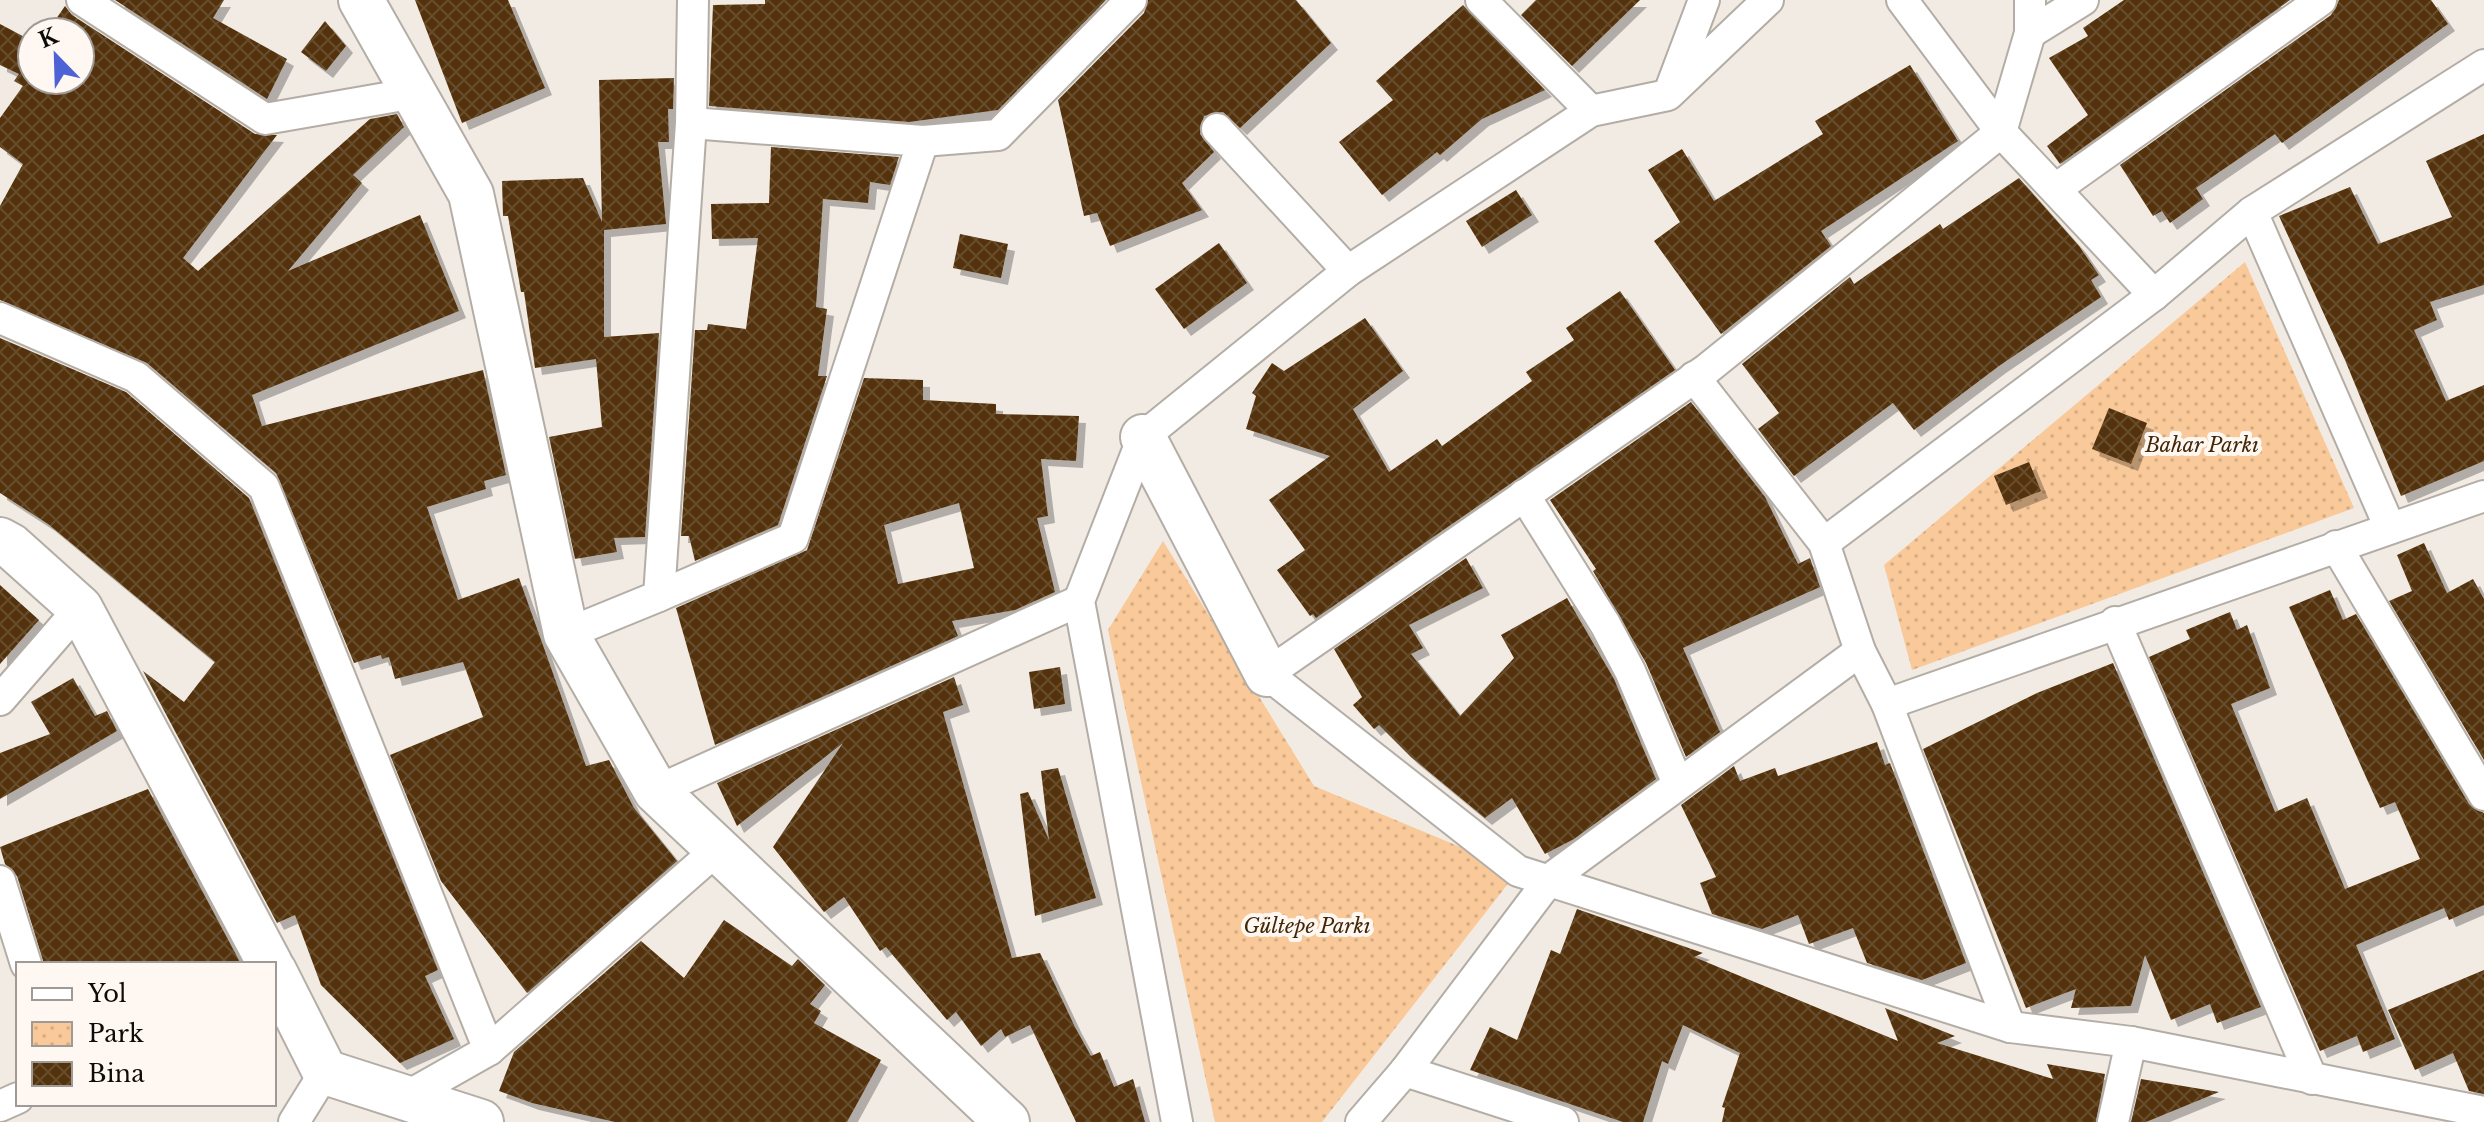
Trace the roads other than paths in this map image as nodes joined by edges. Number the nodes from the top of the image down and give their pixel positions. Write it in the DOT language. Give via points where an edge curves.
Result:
graph roads {
  1 [pos="82,0"];
  2 [pos="361,0"];
  3 [pos="693,0"];
  4 [pos="1131,0"];
  5 [pos="1481,0"];
  6 [pos="1704,0"];
  7 [pos="1768,0"];
  8 [pos="1902,0"];
  9 [pos="2030,0"];
  10 [pos="2083,0"];
  11 [pos="2321,0"];
  12 [pos="2030,33"];
  13 [pos="2484,65"];
  14 [pos="415,93"];
  15 [pos="1668,95"];
  16 [pos="1591,111"];
  17 [pos="691,123"];
  18 [pos="1217,129"];
  19 [pos="2001,132"];
  20 [pos="923,141"];
  21 [pos="2057,188"];
  22 [pos="2252,212"];
  23 [pos="1348,271"];
  24 [pos="2154,295"];
  25 [pos="0,318"];
  26 [pos="1694,377"];
  27 [pos="1143,437"];
  28 [pos="1524,495"];
  29 [pos="2484,496"];
  30 [pos="2390,528"];
  31 [pos="0,540"];
  32 [pos="1824,543"];
  33 [pos="2336,546"];
  34 [pos="659,596"];
  35 [pos="1079,601"];
  36 [pos="80,608"];
  37 [pos="2115,622"];
  38 [pos="566,634"];
  39 [pos="1860,651"];
  40 [pos="1267,674"];
  41 [pos="0,700"];
  42 [pos="1887,704"];
  43 [pos="1678,784"];
  44 [pos="656,791"];
  45 [pos="2484,795"];
  46 [pos="719,848"];
  47 [pos="1550,879"];
  48 [pos="0,881"];
  49 [pos="25,962"];
  50 [pos="269,962"];
  51 [pos="280,995"];
  52 [pos="2010,1027"];
  53 [pos="2131,1042"];
  54 [pos="489,1050"];
  55 [pos="1405,1071"];
  56 [pos="325,1072"];
  57 [pos="2312,1079"];
  58 [pos="406,1097"];
  59 [pos="2484,1112"];
  60 [pos="294,1122"];
  61 [pos="481,1122"];
  62 [pos="1007,1122"];
  63 [pos="1177,1122"];
  64 [pos="1361,1122"];
  65 [pos="1563,1122"];
  66 [pos="2113,1122"];
  1 -- 14 [label="street" via="265,119"];
  2 -- 14 [label="street"];
  3 -- 17 [label="street"];
  4 -- 20 [label="street" via="998,135"];
  5 -- 16 [label="street"];
  6 -- 15 [label="street"];
  7 -- 15 [label="street"];
  8 -- 19 [label="street"];
  9 -- 12 [label="street"];
  10 -- 12 [label="street"];
  11 -- 21 [label="street"];
  12 -- 19 [label="street"];
  13 -- 22 [label="street"];
  14 -- 38 [label="street" via="471,194"];
  15 -- 16 [label="street"];
  16 -- 23 [label="street"];
  17 -- 20 [label="street"];
  17 -- 34 [label="street"];
  18 -- 23 [label="street"];
  19 -- 21 [label="street"];
  19 -- 26 [label="street"];
  20 -- 34 [label="street" via="793,538"];
  21 -- 24 [label="street"];
  22 -- 24 [label="street"];
  22 -- 30 [label="street"];
  23 -- 27 [label="street"];
  24 -- 32 [label="street"];
  25 -- 54 [label="street" via="136,377 264,487"];
  26 -- 28 [label="street"];
  26 -- 32 [label="street"];
  27 -- 35 [label="street"];
  27 -- 40 [label="street"];
  28 -- 40 [label="street"];
  28 -- 43 [label="street" via="1624,659"];
  29 -- 30 [label="street"];
  30 -- 33 [label="street"];
  31 -- 36 [label="street"];
  32 -- 39 [label="street"];
  33 -- 37 [label="street"];
  33 -- 45 [label="street"];
  34 -- 38 [label="street"];
  35 -- 44 [label="street"];
  35 -- 63 [label="street"];
  36 -- 41 [label="street"];
  36 -- 50 [label="street"];
  37 -- 42 [label="street"];
  37 -- 57 [label="street"];
  38 -- 44 [label="street"];
  39 -- 42 [label="street"];
  39 -- 43 [label="street"];
  40 -- 47 [label="street" via="1518,871"];
  42 -- 52 [label="street"];
  43 -- 47 [label="street"];
  44 -- 46 [label="street"];
  46 -- 54 [label="street"];
  46 -- 62 [label="street"];
  47 -- 52 [label="street"];
  47 -- 55 [label="street"];
  48 -- 49 [label="street"];
  51 -- 56 [label="street"];
  52 -- 53 [label="street"];
  53 -- 57 [label="street"];
  53 -- 66 [label="street"];
  54 -- 58 [label="street"];
  55 -- 64 [label="street"];
  55 -- 65 [label="street"];
  56 -- 58 [label="street"];
  56 -- 60 [label="street"];
  57 -- 59 [label="street"];
  58 -- 61 [label="street"];
}
